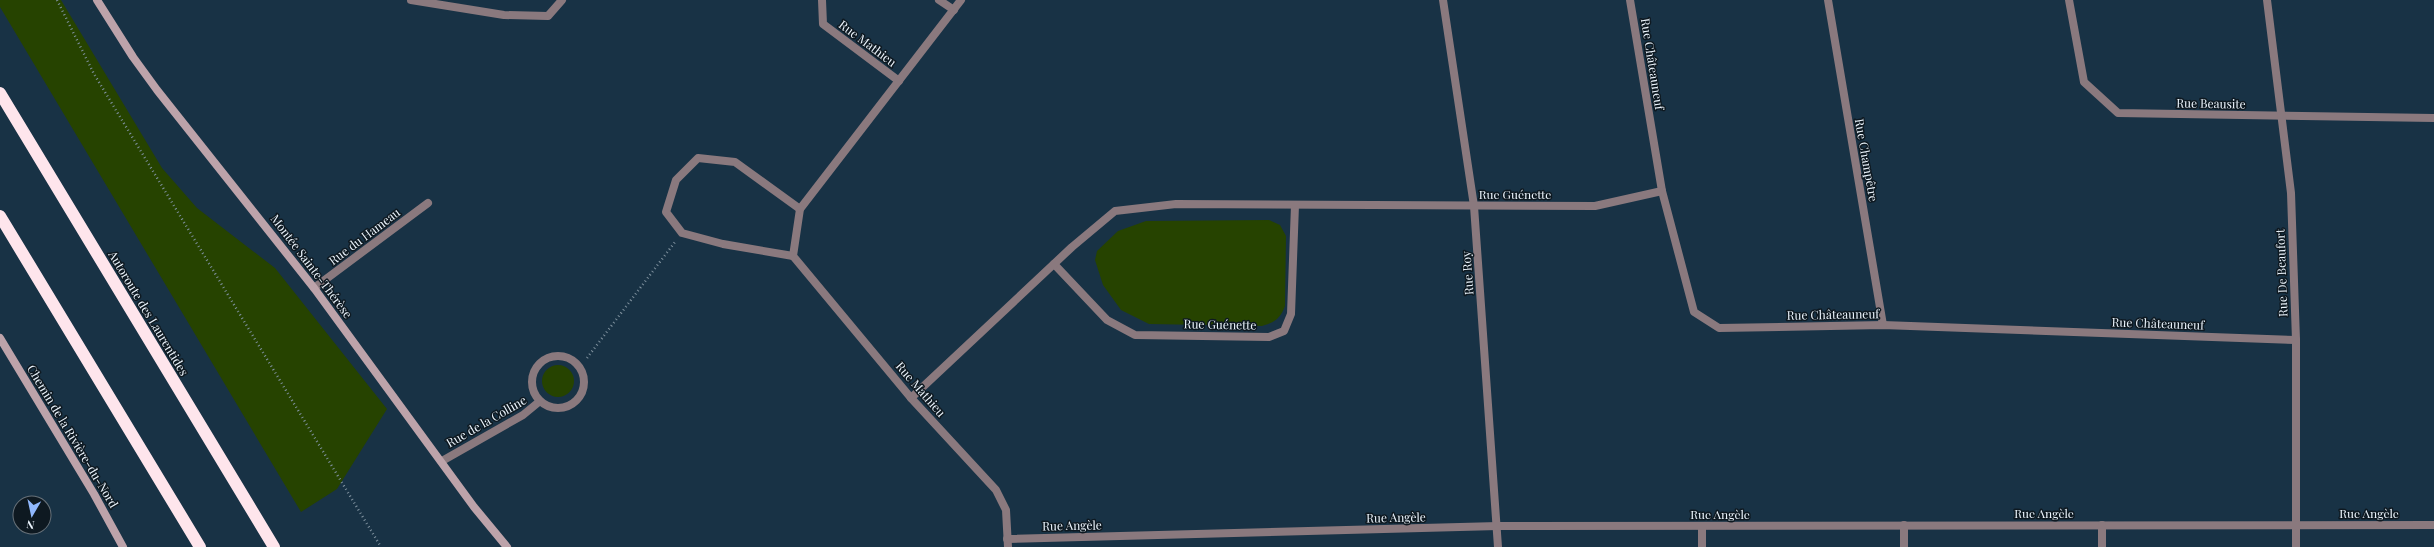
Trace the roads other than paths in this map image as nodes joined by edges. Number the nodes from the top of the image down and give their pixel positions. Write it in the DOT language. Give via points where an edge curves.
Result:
graph roads {
  1 [pos="98,0"];
  2 [pos="411,0"];
  3 [pos="562,0"];
  4 [pos="822,0"];
  5 [pos="939,0"];
  6 [pos="961,0"];
  7 [pos="1443,0"];
  8 [pos="1630,0"];
  9 [pos="1828,0"];
  10 [pos="2069,0"];
  11 [pos="2267,0"];
  12 [pos="954,10"];
  13 [pos="899,81"];
  14 [pos="0,93"];
  15 [pos="2281,116"];
  16 [pos="2434,118"];
  17 [pos="1662,191"];
  18 [pos="428,202"];
  19 [pos="1295,205"];
  20 [pos="1474,206"];
  21 [pos="800,209"];
  22 [pos="0,216"];
  23 [pos="793,256"];
  24 [pos="1054,264"];
  25 [pos="314,288"];
  26 [pos="1883,325"];
  27 [pos="0,338"];
  28 [pos="2296,340"];
  29 [pos="912,398"];
  30 [pos="540,401"];
  31 [pos="442,461"];
  32 [pos="2296,524"];
  33 [pos="1904,525"];
  34 [pos="2102,525"];
  35 [pos="2434,525"];
  36 [pos="1498,526"];
  37 [pos="1702,526"];
  38 [pos="1007,543"];
  39 [pos="123,547"];
  40 [pos="200,547"];
  41 [pos="274,547"];
  42 [pos="507,547"];
  43 [pos="1498,547"];
  44 [pos="1702,547"];
  45 [pos="1904,547"];
  46 [pos="2102,547"];
  47 [pos="2296,547"];
  1 -- 25 [label="street, Montée Sainte-Thérèse" via="157,90"];
  2 -- 3 [label="street" via="504,15 548,16"];
  4 -- 13 [label="street, Rue Mathieu" via="823,24"];
  5 -- 12 [label="street"];
  6 -- 12 [label="street, Rue Mathieu"];
  7 -- 20 [label="street, Rue Roy"];
  8 -- 17 [label="street, Rue Châteauneuf"];
  9 -- 26 [label="street, Rue Champêtre"];
  10 -- 15 [label="street, Rue Beausite" via="2084,82 2118,113"];
  11 -- 15 [label="street, Rue De Beaufort"];
  12 -- 13 [label="street, Rue Mathieu"];
  13 -- 21 [label="street, Rue Mathieu"];
  14 -- 41 [label="highway, Autoroute des Laurentides"];
  15 -- 16 [label="street, Rue Beausite"];
  15 -- 28 [label="street, Rue De Beaufort" via="2290,193"];
  17 -- 20 [label="street, Rue Guénette" via="1595,206"];
  17 -- 26 [label="street, Rue Châteauneuf" via="1694,312 1719,328"];
  18 -- 25 [label="street, Rue du Hameau"];
  19 -- 20 [label="street, Rue Guénette"];
  19 -- 24 [label="street, Rue Guénette" via="1176,204 1115,211"];
  19 -- 24 [label="street, Rue Guénette" via="1291,314 1284,331 1269,337 1135,335 1107,320"];
  20 -- 36 [label="street, Rue Roy"];
  21 -- 23 [label="street, Rue Mathieu"];
  21 -- 23 [label="street" via="735,162 698,158 676,180 666,212 682,233 723,244"];
  22 -- 40 [label="highway"];
  23 -- 29 [label="street, Rue Mathieu"];
  24 -- 29 [label="street, Rue Guénette"];
  25 -- 31 [label="street, Montée Sainte-Thérèse"];
  26 -- 28 [label="street, Rue Châteauneuf"];
  27 -- 39 [label="street, Chemin de la Rivière-du-Nord"];
  28 -- 32 [label="street, Rue De Beaufort"];
  29 -- 38 [label="street, Rue Mathieu" via="996,490 1006,510"];
  30 -- 30 [label="street, Rue de la Colline" via="561,408 577,400 584,383 582,372 576,363 566,357 555,356 539,364 532,381 534,392"];
  30 -- 31 [label="street, Rue de la Colline" via="524,415"];
  31 -- 42 [label="street, Montée Sainte-Thérèse" via="474,507"];
  32 -- 34 [label="street, Rue Angèle"];
  32 -- 35 [label="street, Rue Angèle"];
  32 -- 47 [label="street, Rue De Beaufort"];
  33 -- 34 [label="street, Rue Angèle"];
  33 -- 37 [label="street, Rue Angèle"];
  33 -- 45 [label="street"];
  34 -- 46 [label="street"];
  36 -- 37 [label="street, Rue Angèle"];
  36 -- 38 [label="street, Rue Angèle"];
  36 -- 43 [label="street, Rue Roy"];
  37 -- 44 [label="street"];
}
